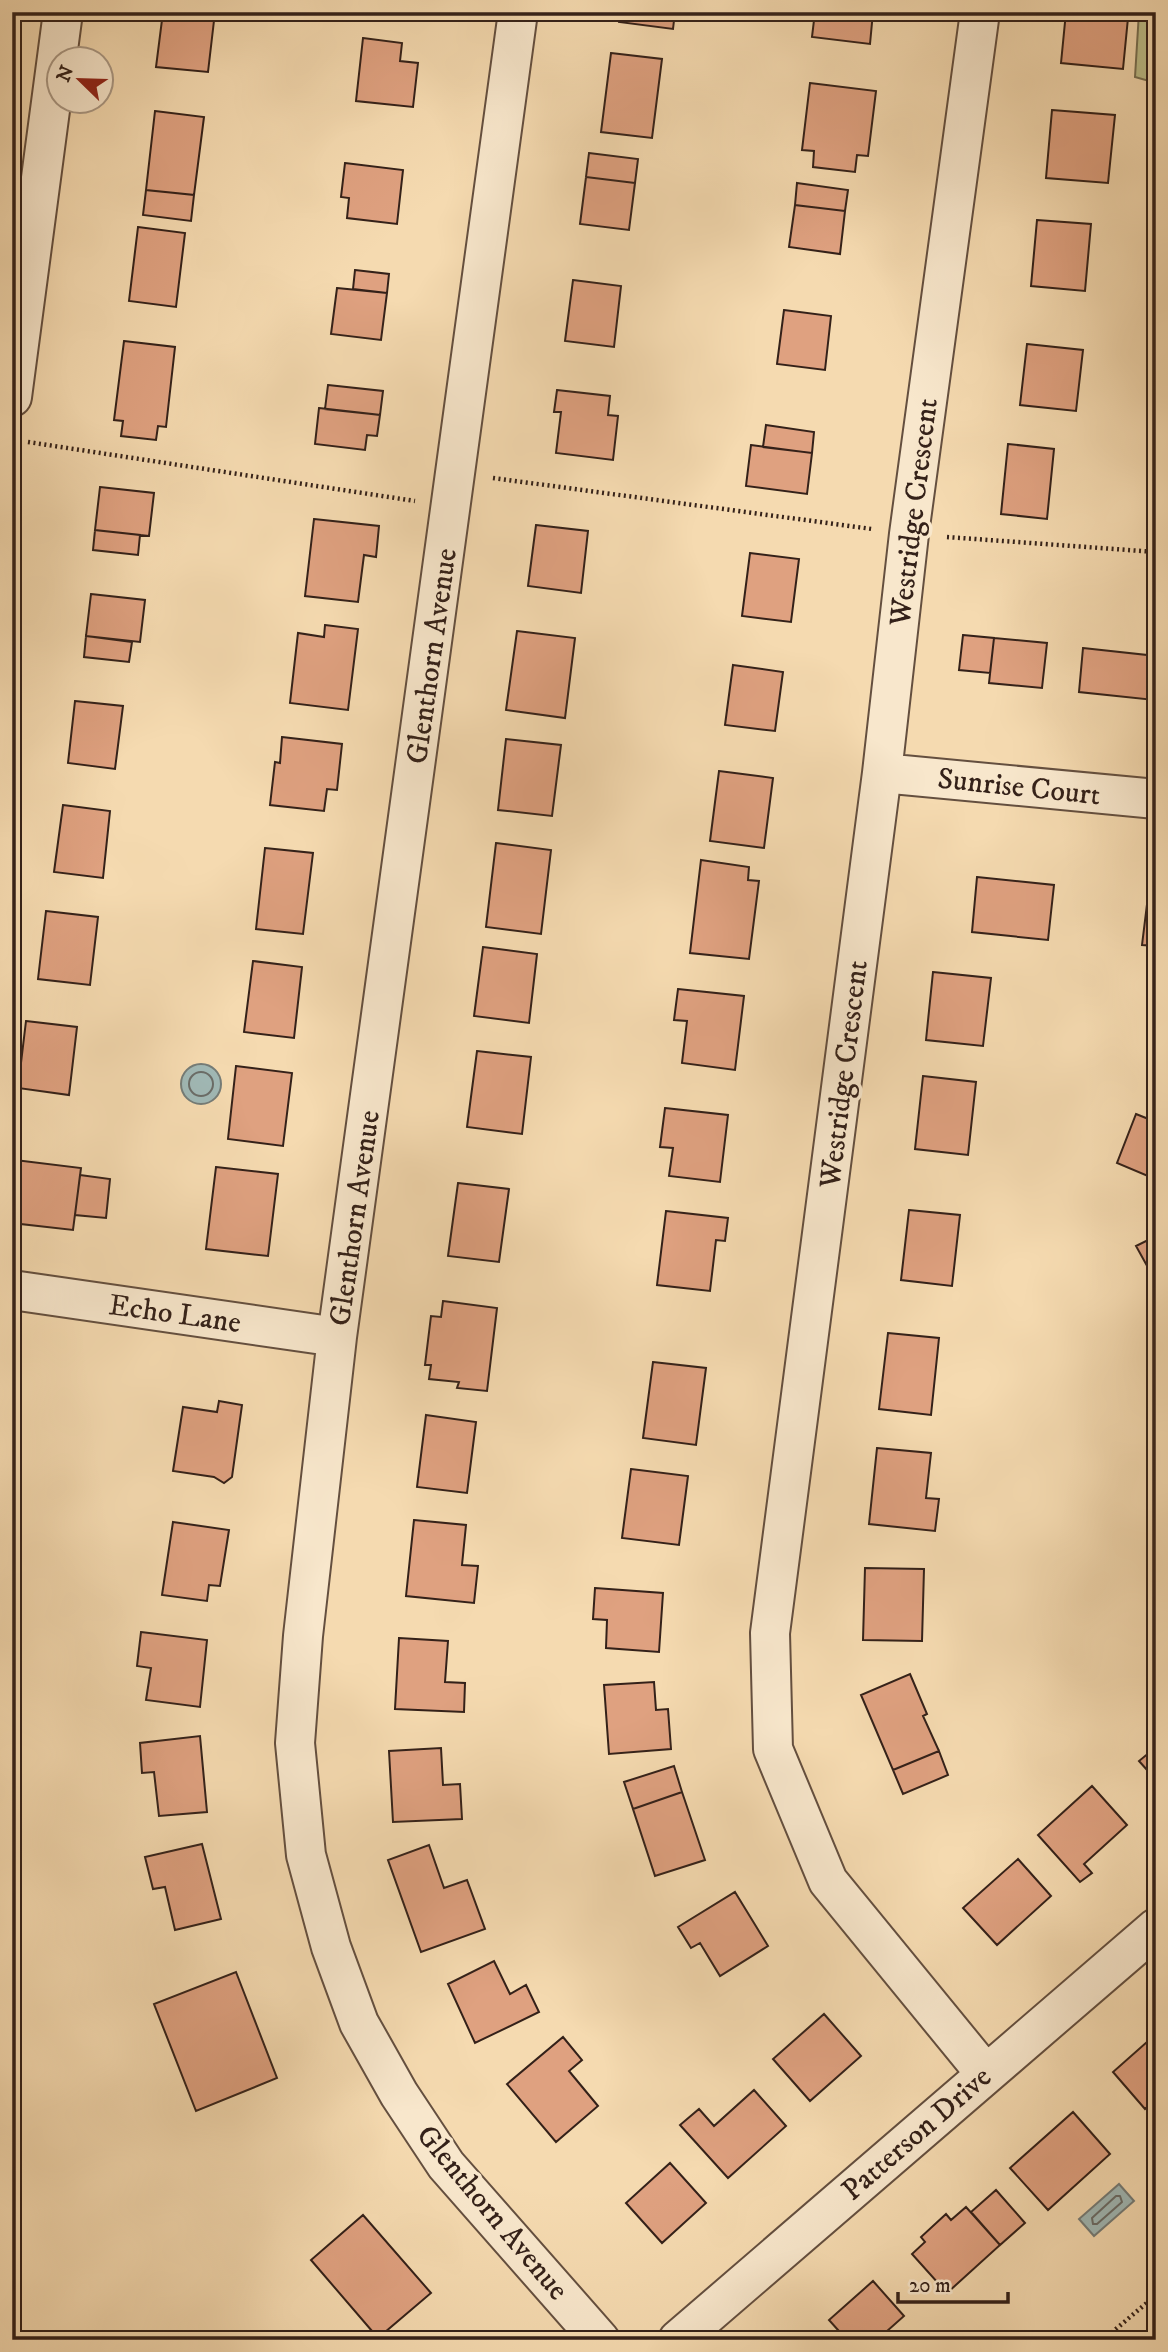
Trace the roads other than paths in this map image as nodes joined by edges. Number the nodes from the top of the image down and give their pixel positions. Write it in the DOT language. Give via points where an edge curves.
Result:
graph roads {
  1 [pos="63,12"];
  2 [pos="518,12"];
  3 [pos="980,12"];
  4 [pos="12,397"];
  5 [pos="882,773"];
  6 [pos="1156,799"];
  7 [pos="12,1290"];
  8 [pos="337,1337"];
  9 [pos="1156,1928"];
  10 [pos="985,2073"];
  11 [pos="600,2340"];
  12 [pos="678,2340"];
  1 -- 4 [label="street"];
  2 -- 8 [label="street, Glenthorn Avenue"];
  3 -- 5 [label="street, Westridge Crescent" via="909,534"];
  5 -- 6 [label="street, Sunrise Court"];
  5 -- 10 [label="street, Westridge Crescent" via="770,1633 773,1749 828,1881"];
  7 -- 8 [label="street, Echo Lane"];
  8 -- 11 [label="street, Glenthorn Avenue" via="295,1742 306,1855 331,1947 359,2023 399,2094 446,2165"];
  9 -- 10 [label="street, Patterson Drive"];
  10 -- 12 [label="street, Patterson Drive"];
}
